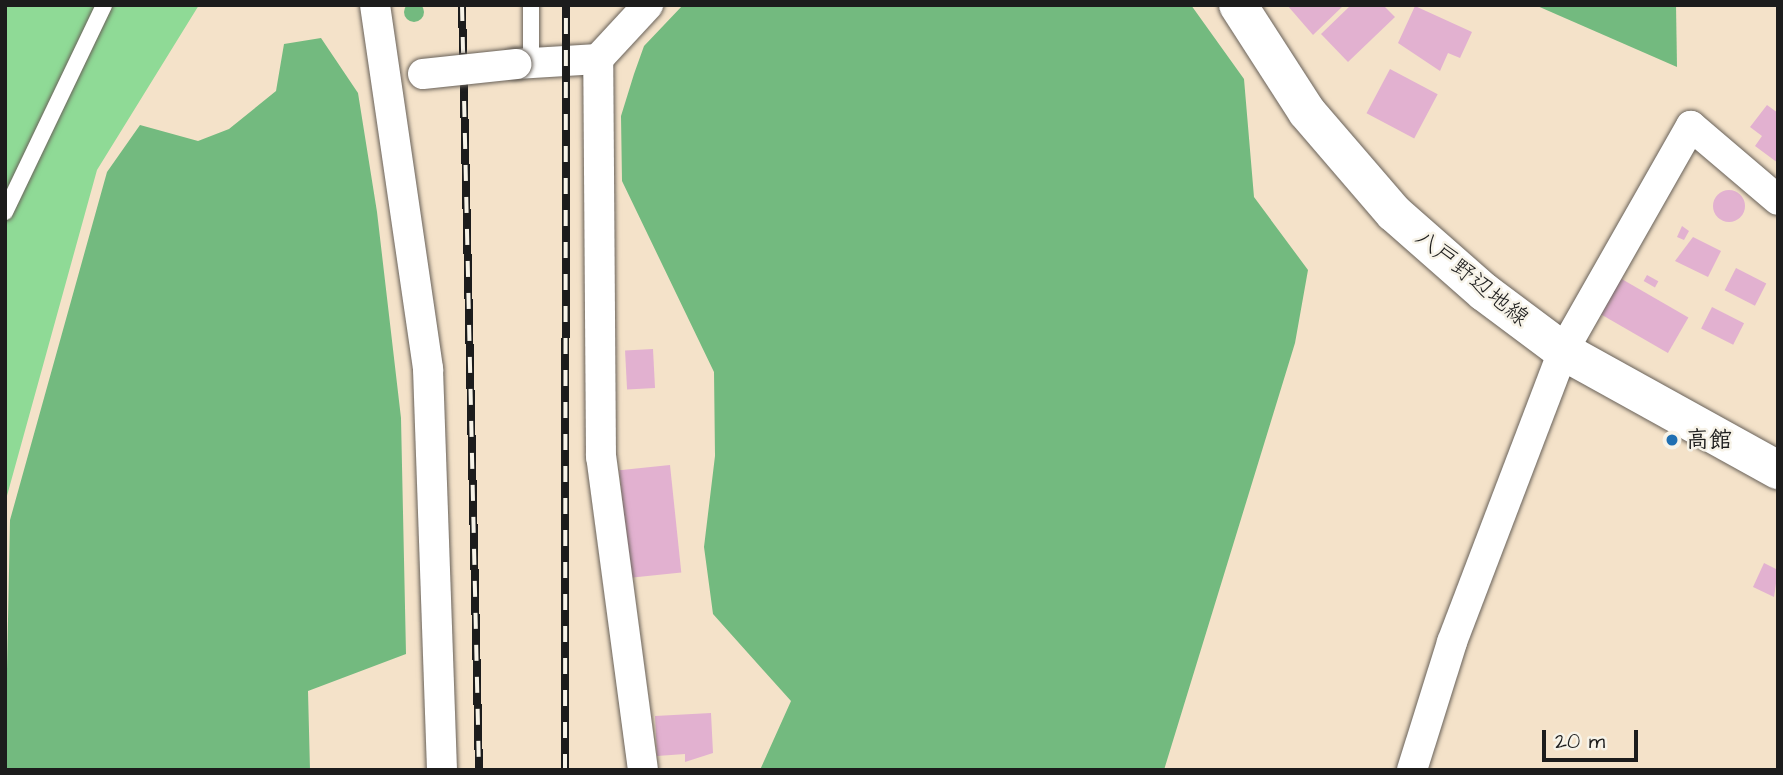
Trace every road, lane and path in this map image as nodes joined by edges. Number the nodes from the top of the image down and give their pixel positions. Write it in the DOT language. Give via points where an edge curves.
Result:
graph roads {
  1 [pos="104,5"];
  2 [pos="375,5"];
  3 [pos="531,5"];
  4 [pos="648,5"];
  5 [pos="1238,5"];
  6 [pos="598,59"];
  7 [pos="524,63"];
  8 [pos="386,78"];
  9 [pos="1778,200"];
  10 [pos="5,212"];
  11 [pos="1563,351"];
  12 [pos="1778,470"];
  13 [pos="442,770"];
  14 [pos="643,770"];
  15 [pos="1412,770"];
  1 -- 10 [label="lane"];
  2 -- 8 [label="street"];
  3 -- 7 [label="lane"];
  4 -- 6 [label="street"];
  5 -- 11 [label="main road, 八戸野辺地線" via="1307,112 1394,213"];
  6 -- 7 [label="street"];
  6 -- 14 [label="street" via="601,457"];
  7 -- 8 [label="street, bridge"];
  8 -- 13 [label="street" via="428,369"];
  9 -- 11 [label="street" via="1691,126"];
  11 -- 12 [label="main road, 八戸野辺地線"];
  11 -- 15 [label="street" via="1452,642"];
}
